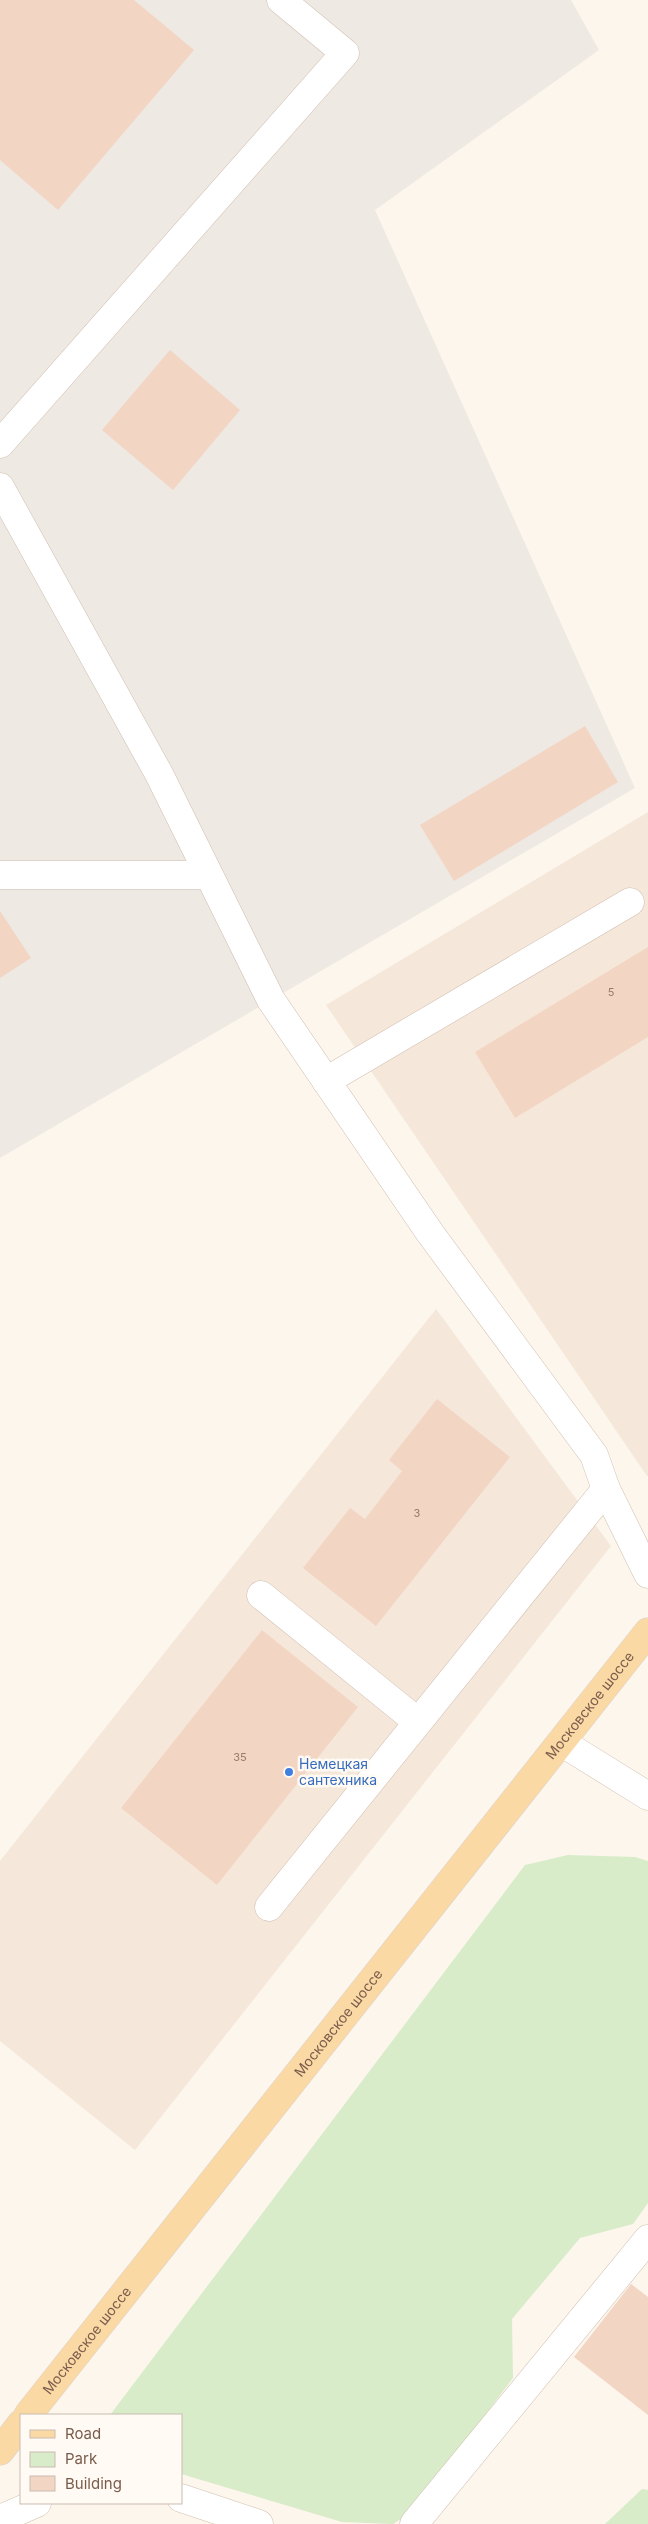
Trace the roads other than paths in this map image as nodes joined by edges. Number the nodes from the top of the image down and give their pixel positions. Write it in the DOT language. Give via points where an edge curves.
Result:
graph roads {
  1 [pos="281,0"];
  2 [pos="0,444"];
  3 [pos="0,487"];
  4 [pos="0,875"];
  5 [pos="208,875"];
  6 [pos="630,902"];
  7 [pos="326,1081"];
  8 [pos="606,1489"];
  9 [pos="648,1574"];
  10 [pos="261,1595"];
  11 [pos="648,1632"];
  12 [pos="418,1722"];
  13 [pos="560,1742"];
  14 [pos="648,1796"];
  15 [pos="269,1907"];
  16 [pos="648,2239"];
  17 [pos="29,2414"];
  18 [pos="20,2425"];
  19 [pos="0,2451"];
  20 [pos="182,2498"];
  21 [pos="35,2504"];
  22 [pos="0,2519"];
  23 [pos="258,2524"];
  24 [pos="414,2524"];
  1 -- 2 [label="street" via="345,53"];
  3 -- 5 [label="street" via="158,774"];
  4 -- 5 [label="street"];
  5 -- 7 [label="street" via="270,1000"];
  6 -- 7 [label="street"];
  7 -- 8 [label="street" via="430,1233 594,1455"];
  8 -- 9 [label="street"];
  8 -- 12 [label="street"];
  10 -- 12 [label="street"];
  11 -- 13 [label="main road, Московское шоссе"];
  12 -- 15 [label="street"];
  13 -- 14 [label="street"];
  13 -- 17 [label="main road, Московское шоссе"];
  16 -- 24 [label="street"];
  18 -- 19 [label="main road"];
  20 -- 23 [label="street"];
  21 -- 22 [label="street"];
}
